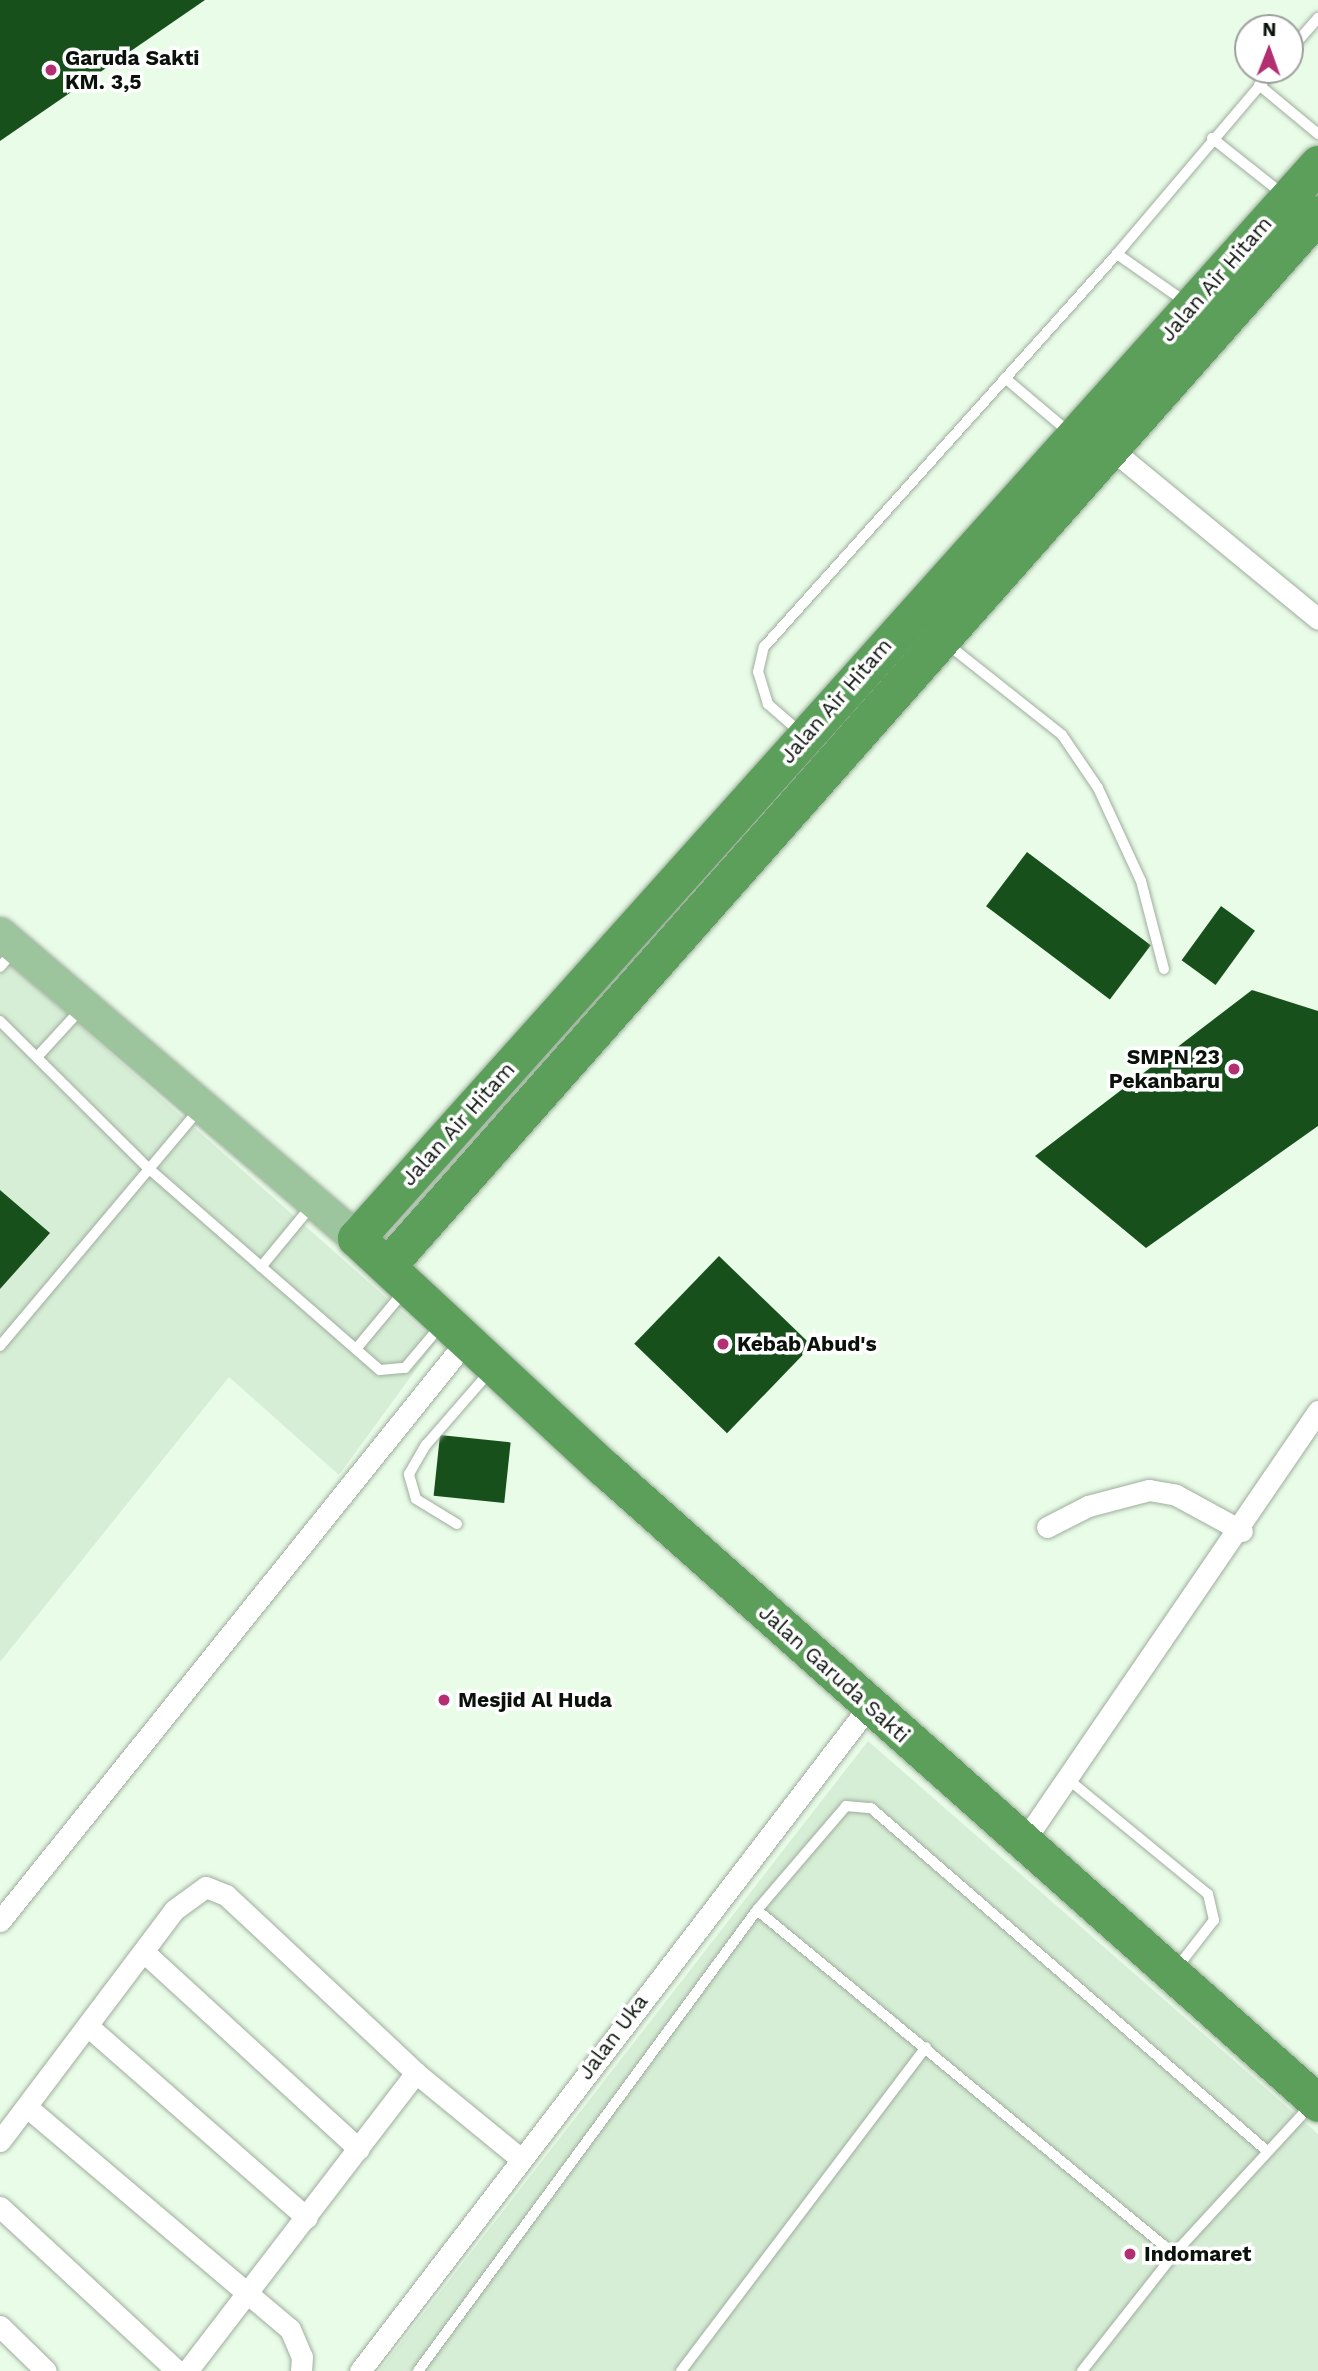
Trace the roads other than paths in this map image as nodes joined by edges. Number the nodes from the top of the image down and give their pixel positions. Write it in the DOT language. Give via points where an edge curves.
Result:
graph roads {
  1 [pos="1318,18"];
  2 [pos="1304,34"];
  3 [pos="1259,85"];
  4 [pos="1318,134"];
  5 [pos="1212,138"];
  6 [pos="1318,164"];
  7 [pos="1303,206"];
  8 [pos="1117,254"];
  9 [pos="1192,306"];
  10 [pos="1005,379"];
  11 [pos="1074,437"];
  12 [pos="1110,448"];
  13 [pos="1318,619"];
  14 [pos="941,639"];
  15 [pos="805,736"];
  16 [pos="6,949"];
  17 [pos="1164,969"];
  18 [pos="85,1004"];
  19 [pos="0,1021"];
  20 [pos="38,1056"];
  21 [pos="204,1104"];
  22 [pos="147,1167"];
  23 [pos="315,1202"];
  24 [pos="356,1238"];
  25 [pos="261,1267"];
  26 [pos="398,1276"];
  27 [pos="456,1330"];
  28 [pos="0,1346"];
  29 [pos="356,1349"];
  30 [pos="494,1367"];
  31 [pos="1318,1411"];
  32 [pos="457,1524"];
  33 [pos="1047,1527"];
  34 [pos="1242,1531"];
  35 [pos="870,1705"];
  36 [pos="1069,1780"];
  37 [pos="1024,1841"];
  38 [pos="757,1910"];
  39 [pos="0,1921"];
  40 [pos="145,1953"];
  41 [pos="1171,1975"];
  42 [pos="90,2028"];
  43 [pos="926,2047"];
  44 [pos="416,2073"];
  45 [pos="1317,2100"];
  46 [pos="27,2107"];
  47 [pos="0,2141"];
  48 [pos="359,2149"];
  49 [pos="1267,2151"];
  50 [pos="521,2159"];
  51 [pos="0,2207"];
  52 [pos="307,2218"];
  53 [pos="1174,2254"];
  54 [pos="248,2293"];
  55 [pos="0,2326"];
  56 [pos="46,2371"];
  57 [pos="177,2371"];
  58 [pos="187,2371"];
  59 [pos="301,2371"];
  60 [pos="360,2371"];
  61 [pos="418,2371"];
  62 [pos="681,2371"];
  63 [pos="1082,2371"];
  1 -- 2 [label="lane"];
  3 -- 4 [label="lane"];
  3 -- 5 [label="lane"];
  5 -- 7 [label="lane"];
  5 -- 8 [label="lane"];
  6 -- 7 [label="highway, Jalan Air Hitam"];
  7 -- 9 [label="highway, Jalan Air Hitam"];
  7 -- 12 [label="highway, Jalan Air Hitam"];
  8 -- 9 [label="lane"];
  8 -- 10 [label="lane"];
  9 -- 11 [label="highway, Jalan Air Hitam"];
  10 -- 11 [label="lane"];
  10 -- 15 [label="lane" via="764,647 758,672 768,704"];
  11 -- 15 [label="highway, Jalan Air Hitam"];
  12 -- 13 [label="street"];
  12 -- 14 [label="highway, Jalan Air Hitam"];
  14 -- 17 [label="lane" via="1062,735 1084,767 1142,881"];
  14 -- 26 [label="highway, Jalan Air Hitam"];
  15 -- 24 [label="highway, Jalan Air Hitam"];
  16 -- 18 [label="main road"];
  18 -- 20 [label="lane"];
  18 -- 21 [label="main road"];
  19 -- 20 [label="lane"];
  20 -- 22 [label="lane"];
  21 -- 22 [label="lane"];
  21 -- 23 [label="main road"];
  22 -- 25 [label="lane"];
  22 -- 28 [label="lane"];
  23 -- 24 [label="main road"];
  23 -- 25 [label="lane"];
  24 -- 26 [label="highway, Jalan Garuda Sakti"];
  25 -- 29 [label="lane"];
  26 -- 27 [label="highway, Jalan Garuda Sakti"];
  26 -- 29 [label="lane"];
  27 -- 29 [label="lane" via="405,1368 380,1370"];
  27 -- 30 [label="highway, Jalan Garuda Sakti"];
  27 -- 39 [label="street"];
  30 -- 32 [label="lane" via="411,1468 416,1499"];
  30 -- 35 [label="highway, Jalan Garuda Sakti"];
  31 -- 34 [label="street"];
  33 -- 34 [label="street" via="1088,1506 1149,1490 1176,1495"];
  34 -- 36 [label="street"];
  35 -- 37 [label="highway, Jalan Garuda Sakti"];
  35 -- 50 [label="street, Jalan Uka"];
  36 -- 37 [label="street"];
  36 -- 41 [label="lane" via="1213,1903 1213,1920"];
  37 -- 41 [label="highway, Jalan Garuda Sakti"];
  38 -- 43 [label="lane"];
  38 -- 49 [label="lane" via="838,1812 853,1804 871,1808"];
  38 -- 61 [label="lane"];
  40 -- 42 [label="street"];
  40 -- 44 [label="street" via="186,1895 216,1888"];
  40 -- 48 [label="street"];
  41 -- 45 [label="highway, Jalan Garuda Sakti"];
  42 -- 46 [label="street"];
  42 -- 52 [label="street"];
  43 -- 53 [label="lane"];
  43 -- 62 [label="lane"];
  44 -- 48 [label="street"];
  44 -- 50 [label="street"];
  45 -- 49 [label="lane"];
  46 -- 47 [label="street"];
  46 -- 54 [label="street"];
  48 -- 52 [label="street"];
  49 -- 53 [label="lane"];
  50 -- 60 [label="street, Jalan Uka"];
  51 -- 57 [label="street"];
  52 -- 54 [label="street"];
  53 -- 63 [label="lane"];
  54 -- 58 [label="street"];
  54 -- 59 [label="street" via="290,2329 302,2357"];
  55 -- 56 [label="street"];
}
